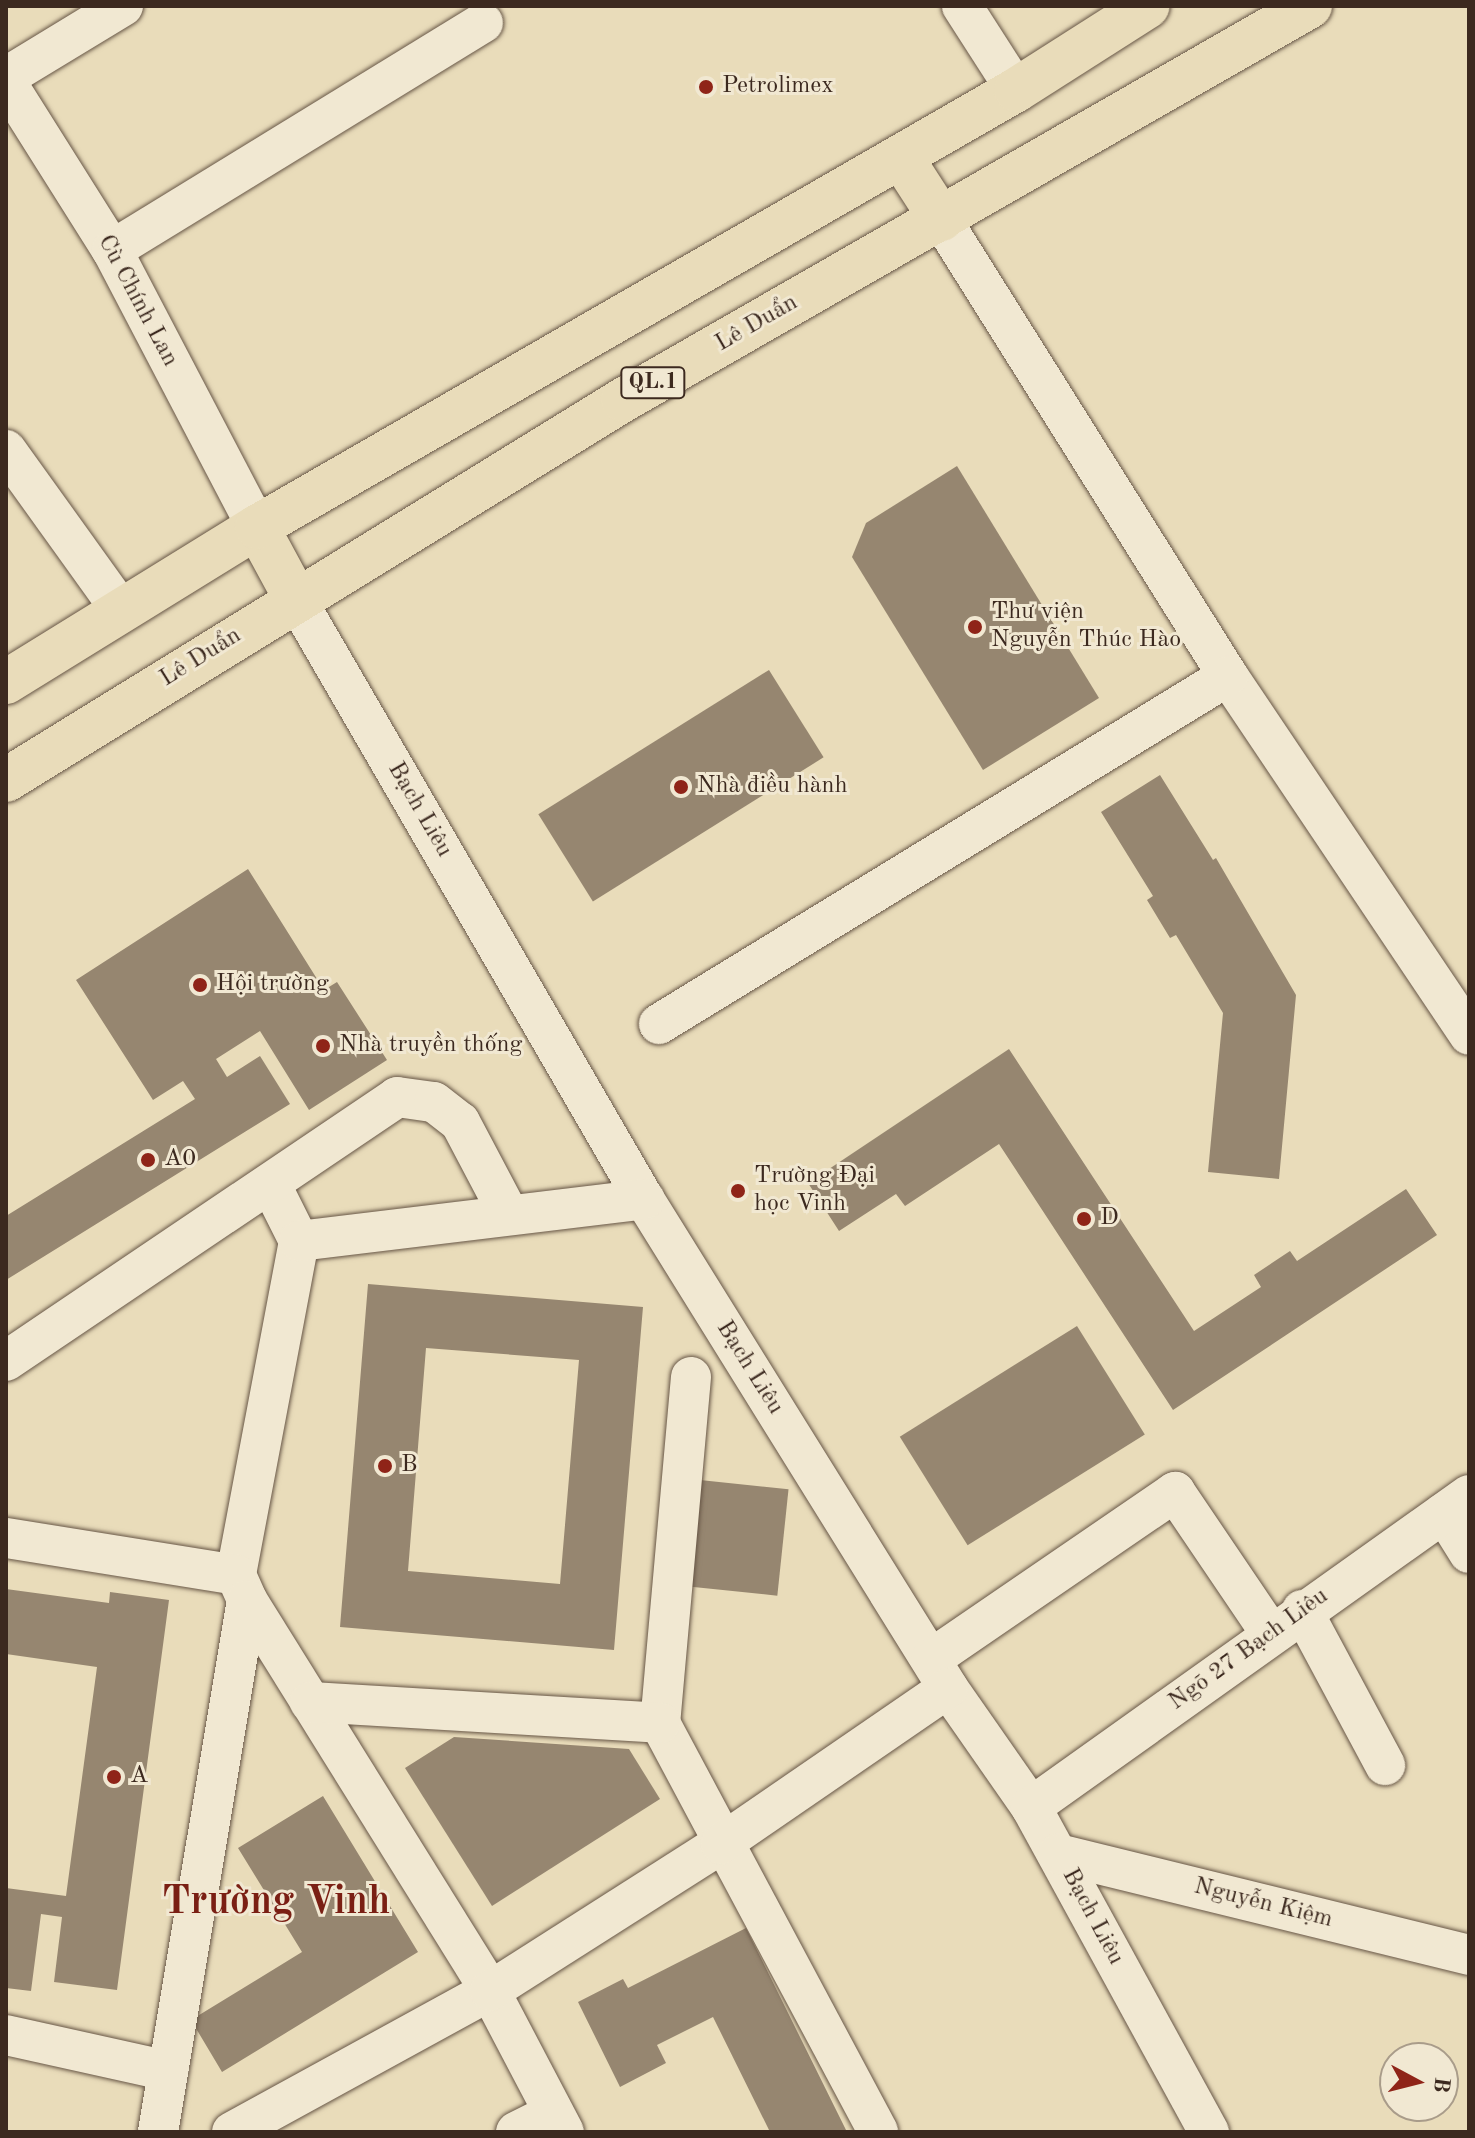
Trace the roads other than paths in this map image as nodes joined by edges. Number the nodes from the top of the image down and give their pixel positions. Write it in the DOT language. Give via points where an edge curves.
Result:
graph roads {
  1 [pos="123,6"];
  2 [pos="962,6"];
  3 [pos="1148,6"];
  4 [pos="1310,6"];
  5 [pos="483,23"];
  6 [pos="6,79"];
  7 [pos="1016,90"];
  8 [pos="901,157"];
  9 [pos="941,219"];
  10 [pos="112,250"];
  11 [pos="6,450"];
  12 [pos="257,527"];
  13 [pos="296,599"];
  14 [pos="121,610"];
  15 [pos="1228,676"];
  16 [pos="6,682"];
  17 [pos="6,780"];
  18 [pos="659,1024"];
  19 [pos="1469,1034"];
  20 [pos="271,1185"];
  21 [pos="644,1199"];
  22 [pos="509,1215"];
  23 [pos="299,1241"];
  24 [pos="6,1361"];
  25 [pos="691,1377"];
  26 [pos="1457,1504"];
  27 [pos="6,1538"];
  28 [pos="1469,1553"];
  29 [pos="242,1587"];
  30 [pos="1302,1610"];
  31 [pos="1271,1634"];
  32 [pos="939,1673"];
  33 [pos="310,1702"];
  34 [pos="660,1723"];
  35 [pos="1385,1765"];
  36 [pos="1031,1807"];
  37 [pos="721,1844"];
  38 [pos="1058,1854"];
  39 [pos="1469,1955"];
  40 [pos="490,1991"];
  41 [pos="6,2035"];
  42 [pos="168,2071"];
  43 [pos="559,2123"];
  44 [pos="158,2132"];
  45 [pos="232,2132"];
  46 [pos="516,2132"];
  47 [pos="878,2132"];
  48 [pos="1209,2132"];
  1 -- 6 [label="street"];
  2 -- 7 [label="street"];
  3 -- 7 [label="main road"];
  4 -- 9 [label="main road, Lê Duẩn / QL.1"];
  5 -- 10 [label="street"];
  6 -- 10 [label="street, Cù Chính Lan"];
  7 -- 8 [label="main road"];
  8 -- 9 [label="main road"];
  8 -- 12 [label="main road"];
  9 -- 13 [label="main road, Lê Duẩn / QL.1" via="623,400"];
  9 -- 15 [label="street"];
  10 -- 12 [label="street, Cù Chính Lan"];
  11 -- 14 [label="street"];
  12 -- 13 [label="main road"];
  12 -- 14 [label="main road"];
  13 -- 17 [label="main road, Lê Duẩn / QL.1"];
  13 -- 21 [label="street, Bạch Liêu"];
  14 -- 16 [label="main road"];
  15 -- 18 [label="street"];
  15 -- 19 [label="street"];
  20 -- 22 [label="street" via="388,1101 410,1096 434,1102 460,1122"];
  20 -- 23 [label="street"];
  20 -- 24 [label="street"];
  21 -- 22 [label="street"];
  21 -- 32 [label="street, Bạch Liêu"];
  22 -- 23 [label="street"];
  23 -- 29 [label="street"];
  25 -- 34 [label="street"];
  26 -- 28 [label="street"];
  26 -- 30 [label="street, Ngõ 27 Bạch Liêu"];
  27 -- 29 [label="street"];
  29 -- 33 [label="street"];
  29 -- 42 [label="street"];
  30 -- 31 [label="street, Ngõ 27 Bạch Liêu"];
  30 -- 35 [label="street"];
  31 -- 32 [label="street" via="1175,1492"];
  31 -- 36 [label="street, Ngõ 27 Bạch Liêu"];
  32 -- 36 [label="street, Bạch Liêu"];
  32 -- 37 [label="street"];
  33 -- 34 [label="street"];
  33 -- 40 [label="street"];
  34 -- 37 [label="street"];
  36 -- 38 [label="street, Bạch Liêu"];
  37 -- 40 [label="street"];
  37 -- 47 [label="street"];
  38 -- 39 [label="street, Nguyễn Kiệm"];
  38 -- 48 [label="street, Bạch Liêu"];
  40 -- 43 [label="street"];
  40 -- 45 [label="street"];
  41 -- 42 [label="street"];
  42 -- 44 [label="street"];
  43 -- 46 [label="street"];
}
